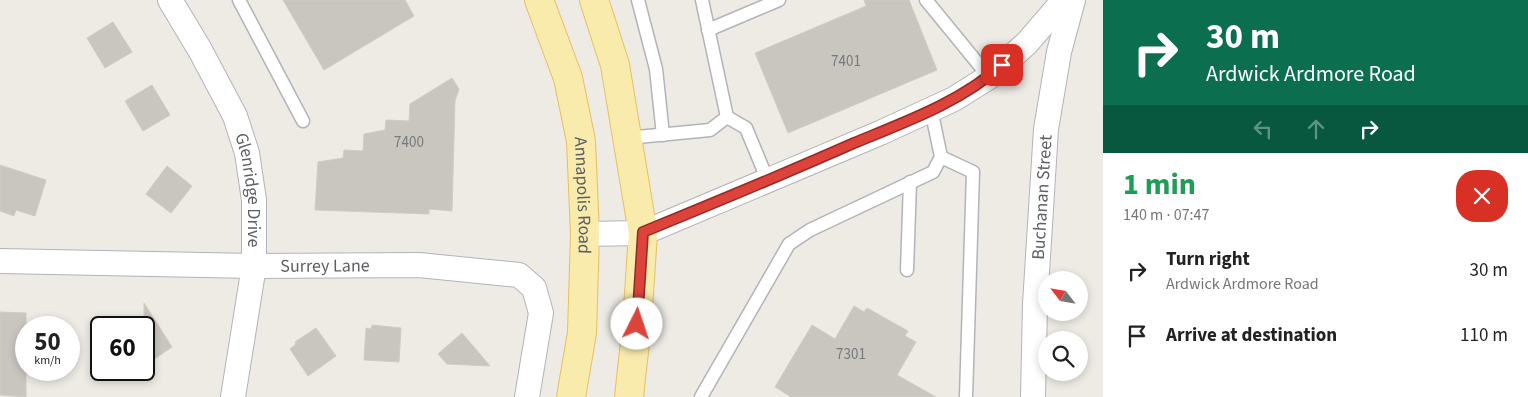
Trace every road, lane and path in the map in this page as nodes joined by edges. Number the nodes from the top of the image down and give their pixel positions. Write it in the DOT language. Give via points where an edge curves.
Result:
graph roads {
  1 [pos="170,0"];
  2 [pos="239,0"];
  3 [pos="539,0"];
  4 [pos="594,0"];
  5 [pos="638,0"];
  6 [pos="702,0"];
  7 [pos="779,0"];
  8 [pos="926,0"];
  9 [pos="1064,0"];
  10 [pos="1073,0"];
  11 [pos="708,30"];
  12 [pos="989,77"];
  13 [pos="931,109"];
  14 [pos="727,117"];
  15 [pos="303,121"];
  16 [pos="663,134"];
  17 [pos="627,138"];
  18 [pos="942,157"];
  19 [pos="768,180"];
  20 [pos="910,182"];
  21 [pos="643,232"];
  22 [pos="585,234"];
  23 [pos="0,261"];
  24 [pos="254,266"];
  25 [pos="907,270"];
  26 [pos="232,397"];
  27 [pos="527,397"];
  28 [pos="571,397"];
  29 [pos="629,397"];
  30 [pos="701,397"];
  31 [pos="966,397"];
  32 [pos="1033,397"];
  1 -- 24 [label="street, Glenridge Drive" via="235,116 248,153 254,200"];
  2 -- 15 [label="lane"];
  3 -- 22 [label="main road, Annapolis Road" via="568,78 581,141"];
  4 -- 17 [label="main road" via="615,65"];
  5 -- 16 [label="lane" via="656,69"];
  6 -- 11 [label="lane"];
  7 -- 11 [label="lane"];
  8 -- 12 [label="lane"];
  9 -- 12 [label="street" via="1027,43"];
  10 -- 32 [label="street, Buchanan Street" via="1059,52 1046,129 1035,304"];
  11 -- 14 [label="lane"];
  12 -- 13 [label="street"];
  13 -- 18 [label="lane"];
  13 -- 19 [label="street"];
  14 -- 16 [label="lane" via="710,130"];
  14 -- 19 [label="lane" via="746,128"];
  16 -- 17 [label="lane"];
  17 -- 21 [label="main road"];
  18 -- 20 [label="lane" via="933,172"];
  18 -- 31 [label="lane" via="973,172"];
  19 -- 21 [label="street"];
  20 -- 25 [label="lane"];
  20 -- 30 [label="lane" via="810,230 789,244"];
  21 -- 22 [label="street"];
  21 -- 29 [label="main road"];
  22 -- 28 [label="main road, Annapolis Road" via="582,333"];
  23 -- 24 [label="street, Surrey Lane"];
  24 -- 26 [label="street, Glenridge Drive"];
  24 -- 27 [label="street, Surrey Lane" via="419,266 519,275 534,288 541,313"];
}
